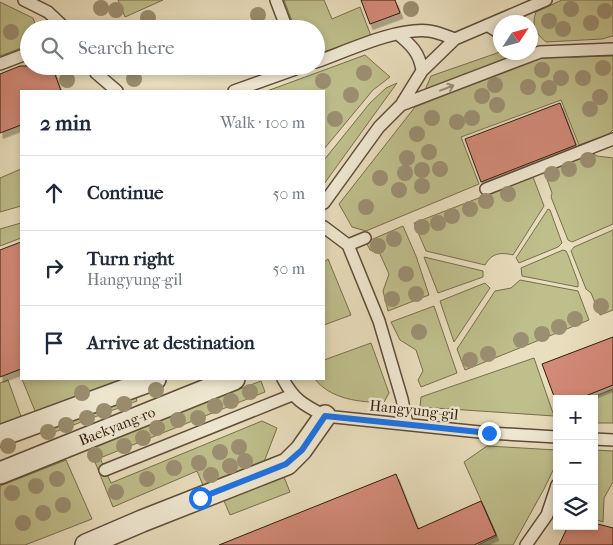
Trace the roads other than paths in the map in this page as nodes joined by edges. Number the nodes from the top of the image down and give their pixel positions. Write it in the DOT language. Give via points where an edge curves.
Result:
graph roads {
  1 [pos="24,0"];
  2 [pos="276,0"];
  3 [pos="546,0"];
  4 [pos="56,20"];
  5 [pos="284,20"];
  6 [pos="487,25"];
  7 [pos="493,29"];
  8 [pos="398,34"];
  9 [pos="455,39"];
  10 [pos="613,49"];
  11 [pos="538,50"];
  12 [pos="20,56"];
  13 [pos="325,59"];
  14 [pos="511,60"];
  15 [pos="0,64"];
  16 [pos="422,71"];
  17 [pos="98,75"];
  18 [pos="278,75"];
  19 [pos="116,90"];
  20 [pos="237,90"];
  21 [pos="401,105"];
  22 [pos="613,139"];
  23 [pos="486,189"];
  24 [pos="325,202"];
  25 [pos="325,227"];
  26 [pos="365,238"];
  27 [pos="348,245"];
  28 [pos="152,380"];
  29 [pos="232,380"];
  30 [pos="284,380"];
  31 [pos="292,395"];
  32 [pos="325,416"];
  33 [pos="407,424"];
  34 [pos="0,436"];
  35 [pos="553,438"];
  36 [pos="598,439"];
  37 [pos="613,440"];
  38 [pos="104,470"];
  39 [pos="0,473"];
  40 [pos="553,498"];
  41 [pos="86,545"];
  42 [pos="526,545"];
  1 -- 4 [label="lane"];
  2 -- 5 [label="lane"];
  3 -- 6 [label="lane"];
  6 -- 7 [label="lane"];
  6 -- 9 [label="lane"];
  8 -- 9 [label="lane" via="413,30 429,31"];
  8 -- 13 [label="lane"];
  8 -- 16 [label="lane" via="413,46"];
  9 -- 16 [label="lane"];
  10 -- 11 [label="lane"];
  12 -- 15 [label="lane"];
  21 -- 14 [label="lane, one-way"];
  16 -- 21 [label="lane"];
  17 -- 19 [label="lane"];
  18 -- 20 [label="lane"];
  21 -- 24 [label="lane" via="379,127"];
  22 -- 23 [label="lane"];
  25 -- 27 [label="lane"];
  26 -- 27 [label="lane"];
  27 -- 33 [label="lane" via="379,321"];
  28 -- 34 [label="street"];
  29 -- 39 [label="street, Baekyang-ro"];
  30 -- 31 [label="lane, Hangyung-gil"];
  31 -- 32 [label="lane, Hangyung-gil"];
  31 -- 38 [label="lane"];
  32 -- 33 [label="lane, Hangyung-gil"];
  32 -- 41 [label="street" via="302,450 286,464"];
  33 -- 35 [label="lane, Hangyung-gil"];
  36 -- 37 [label="lane"];
  40 -- 42 [label="lane" via="547,515"];
}
